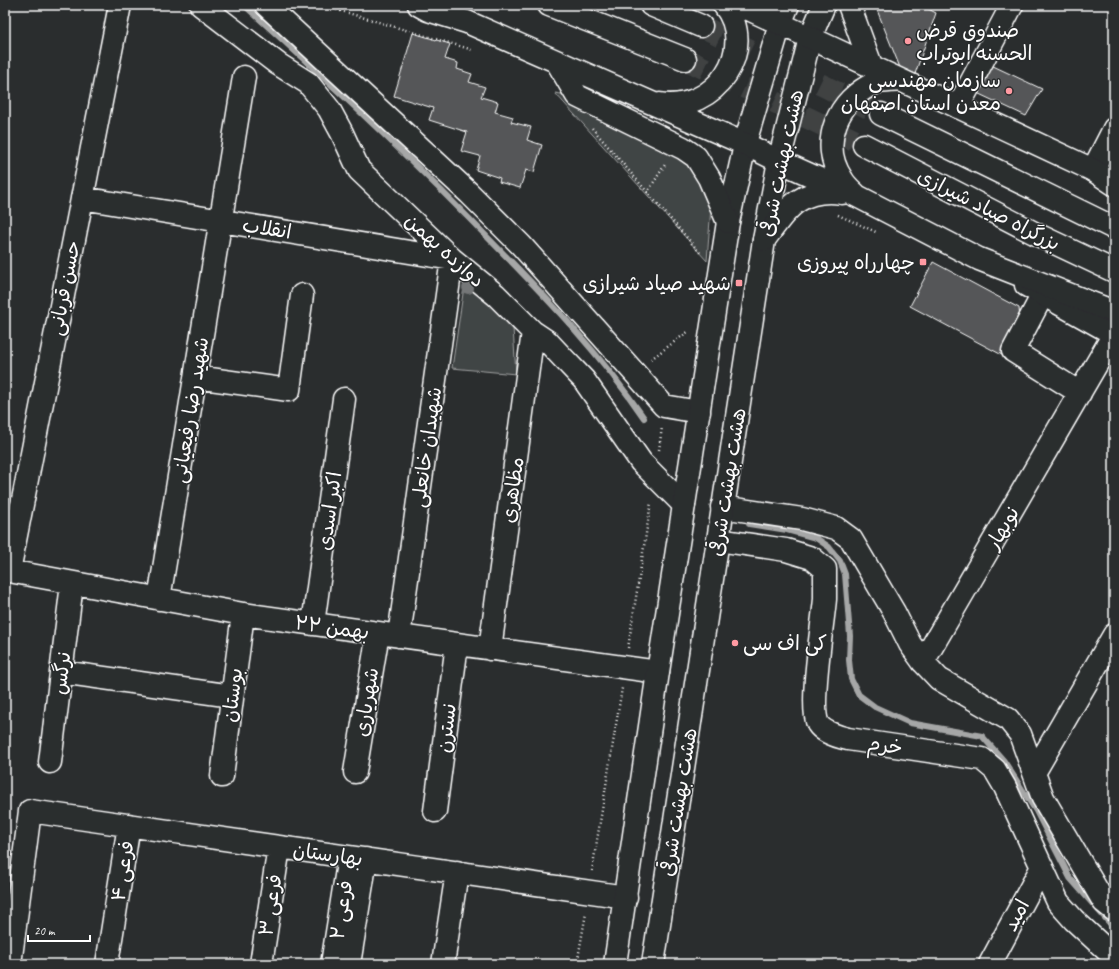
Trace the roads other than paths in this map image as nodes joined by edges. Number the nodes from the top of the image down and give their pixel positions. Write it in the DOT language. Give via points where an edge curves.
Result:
graph roads {
  1 [pos="120,5"];
  2 [pos="201,5"];
  3 [pos="266,5"];
  4 [pos="549,5"];
  5 [pos="651,5"];
  6 [pos="724,5"];
  7 [pos="740,5"];
  8 [pos="824,5"];
  9 [pos="849,5"];
  10 [pos="1012,5"];
  11 [pos="421,7"];
  12 [pos="784,15"];
  13 [pos="701,26"];
  14 [pos="810,38"];
  15 [pos="686,59"];
  16 [pos="557,62"];
  17 [pos="871,65"];
  18 [pos="244,76"];
  19 [pos="900,80"];
  20 [pos="649,102"];
  21 [pos="958,107"];
  22 [pos="881,114"];
  23 [pos="1114,128"];
  24 [pos="745,144"];
  25 [pos="864,145"];
  26 [pos="779,161"];
  27 [pos="1093,170"];
  28 [pos="1114,181"];
  29 [pos="1114,184"];
  30 [pos="857,196"];
  31 [pos="82,198"];
  32 [pos="221,221"];
  33 [pos="728,222"];
  34 [pos="1114,228"];
  35 [pos="764,240"];
  36 [pos="452,259"];
  37 [pos="979,259"];
  38 [pos="1114,271"];
  39 [pos="1043,294"];
  40 [pos="302,295"];
  41 [pos="1114,312"];
  42 [pos="533,332"];
  43 [pos="1114,334"];
  44 [pos="196,377"];
  45 [pos="1080,393"];
  46 [pos="344,399"];
  47 [pos="699,412"];
  48 [pos="684,505"];
  49 [pos="722,507"];
  50 [pos="718,540"];
  51 [pos="9,571"];
  52 [pos="72,584"];
  53 [pos="159,599"];
  54 [pos="243,614"];
  55 [pos="313,624"];
  56 [pos="378,633"];
  57 [pos="1114,635"];
  58 [pos="399,636"];
  59 [pos="457,644"];
  60 [pos="490,649"];
  61 [pos="923,662"];
  62 [pos="61,672"];
  63 [pos="658,672"];
  64 [pos="232,696"];
  65 [pos="50,762"];
  66 [pos="355,772"];
  67 [pos="1034,773"];
  68 [pos="222,776"];
  69 [pos="435,811"];
  70 [pos="129,825"];
  71 [pos="279,846"];
  72 [pos="358,858"];
  73 [pos="1042,867"];
  74 [pos="457,872"];
  75 [pos="626,897"];
  76 [pos="1114,910"];
  77 [pos="1114,957"];
  78 [pos="10,964"];
  79 [pos="107,964"];
  80 [pos="261,964"];
  81 [pos="332,964"];
  82 [pos="349,964"];
  83 [pos="443,964"];
  84 [pos="615,964"];
  85 [pos="653,964"];
  86 [pos="990,964"];
  1 -- 31 [label="main road, حسن قربانی"];
  2 -- 36 [label="main road, دوازده بهمن" via="278,64 308,83 329,109 359,170"];
  3 -- 47 [label="main road" via="469,193 516,240 664,406"];
  4 -- 15 [label="main road"];
  5 -- 13 [label="main road"];
  6 -- 20 [label="main road" via="729,10 736,32 734,54 726,75 712,91 693,102 671,106"];
  7 -- 12 [label="main road"];
  8 -- 14 [label="main road, هشت بهشت شرقی"];
  9 -- 17 [label="main road"];
  10 -- 21 [label="main road"];
  11 -- 16 [label="main road" via="467,22"];
  12 -- 14 [label="main road"];
  12 -- 24 [label="main road, هشت بهشت شرقی"];
  14 -- 17 [label="main road"];
  14 -- 26 [label="main road, هشت بهشت شرقی"];
  16 -- 20 [label="main road"];
  16 -- 33 [label="main road" via="577,96 683,148 696,157 710,178"];
  17 -- 19 [label="main road"];
  18 -- 32 [label="main road, شهید رضا رفیعیانی"];
  19 -- 21 [label="main road"];
  19 -- 30 [label="main road" via="877,83 856,94 840,112 832,134 833,157 841,179"];
  20 -- 24 [label="main road"];
  21 -- 27 [label="main road"];
  22 -- 34 [label="main road, بزرگراه صیاد شیرازی"];
  23 -- 27 [label="main road"];
  24 -- 26 [label="main road"];
  24 -- 33 [label="main road, هشت بهشت شرقی"];
  25 -- 38 [label="main road, بزرگراه صیاد شیرازی" via="1040,236"];
  26 -- 30 [label="main road"];
  26 -- 35 [label="main road, هشت بهشت شرقی"];
  27 -- 28 [label="main road"];
  27 -- 29 [label="main road"];
  30 -- 35 [label="main road" via="829,191 807,195 781,217"];
  30 -- 37 [label="main road"];
  31 -- 32 [label="main road, انقلاب"];
  31 -- 51 [label="main road, حسن قربانی"];
  32 -- 36 [label="main road, انقلاب"];
  32 -- 44 [label="main road, شهید رضا رفیعیانی"];
  33 -- 47 [label="main road, هشت بهشت شرقی"];
  35 -- 49 [label="main road, هشت بهشت شرقی"];
  36 -- 42 [label="main road, دوازده بهمن" via="496,295"];
  36 -- 58 [label="main road, شهیدان خانعلی"];
  37 -- 39 [label="main road"];
  37 -- 41 [label="main road"];
  39 -- 43 [label="main road"];
  39 -- 45 [label="main road" via="1013,351"];
  40 -- 44 [label="main road" via="289,390"];
  42 -- 48 [label="main road, دوازده بهمن" via="548,342 584,380 641,462"];
  42 -- 60 [label="main road, مظاهری"];
  43 -- 45 [label="main road, نوبهار"];
  44 -- 53 [label="main road, شهید رضا رفیعیانی"];
  45 -- 61 [label="main road, نوبهار"];
  46 -- 55 [label="main road, اکبر اسدی"];
  47 -- 48 [label="main road, هشت بهشت شرقی"];
  48 -- 63 [label="main road, هشت بهشت شرقی"];
  49 -- 50 [label="main road, هشت بهشت شرقی"];
  49 -- 61 [label="main road" via="802,519 836,528 851,539 910,644"];
  50 -- 73 [label="main road, خرم" via="786,550 812,558 825,568 815,697 819,725 848,740 982,759 995,770 1005,787"];
  50 -- 85 [label="main road, هشت بهشت شرقی"];
  51 -- 52 [label="main road, ۲۲ بهمن"];
  52 -- 53 [label="main road, ۲۲ بهمن"];
  52 -- 62 [label="main road, نرگس"];
  53 -- 54 [label="main road, ۲۲ بهمن"];
  54 -- 55 [label="main road, ۲۲ بهمن"];
  54 -- 64 [label="main road, بوستان"];
  55 -- 56 [label="main road, ۲۲ بهمن"];
  56 -- 58 [label="main road, ۲۲ بهمن"];
  56 -- 66 [label="main road, شهریاری"];
  57 -- 67 [label="main road"];
  58 -- 59 [label="main road, ۲۲ بهمن"];
  59 -- 60 [label="main road, ۲۲ بهمن"];
  59 -- 69 [label="main road, نسترن"];
  60 -- 63 [label="main road, ۲۲ بهمن"];
  61 -- 67 [label="main road" via="939,679 1008,719 1020,734"];
  62 -- 64 [label="main road"];
  62 -- 65 [label="main road, نرگس"];
  63 -- 75 [label="main road, هشت بهشت شرقی"];
  64 -- 68 [label="main road, بوستان"];
  67 -- 76 [label="main road" via="1044,798 1071,847 1104,902"];
  70 -- 71 [label="main road, بهارستان"];
  70 -- 78 [label="main road, بهارستان" via="30,811"];
  70 -- 79 [label="main road, فرعی ۴"];
  71 -- 72 [label="main road, بهارستان"];
  71 -- 80 [label="main road, فرعی ۳"];
  72 -- 74 [label="main road, بهارستان"];
  72 -- 81 [label="main road, فرعی ۲"];
  72 -- 82 [label="main road, فرعی ۲"];
  73 -- 77 [label="main road, خرم" via="1058,902"];
  73 -- 86 [label="main road, امید"];
  74 -- 75 [label="main road, بهارستان"];
  74 -- 83 [label="main road"];
  75 -- 84 [label="main road, هشت بهشت شرقی"];
}
